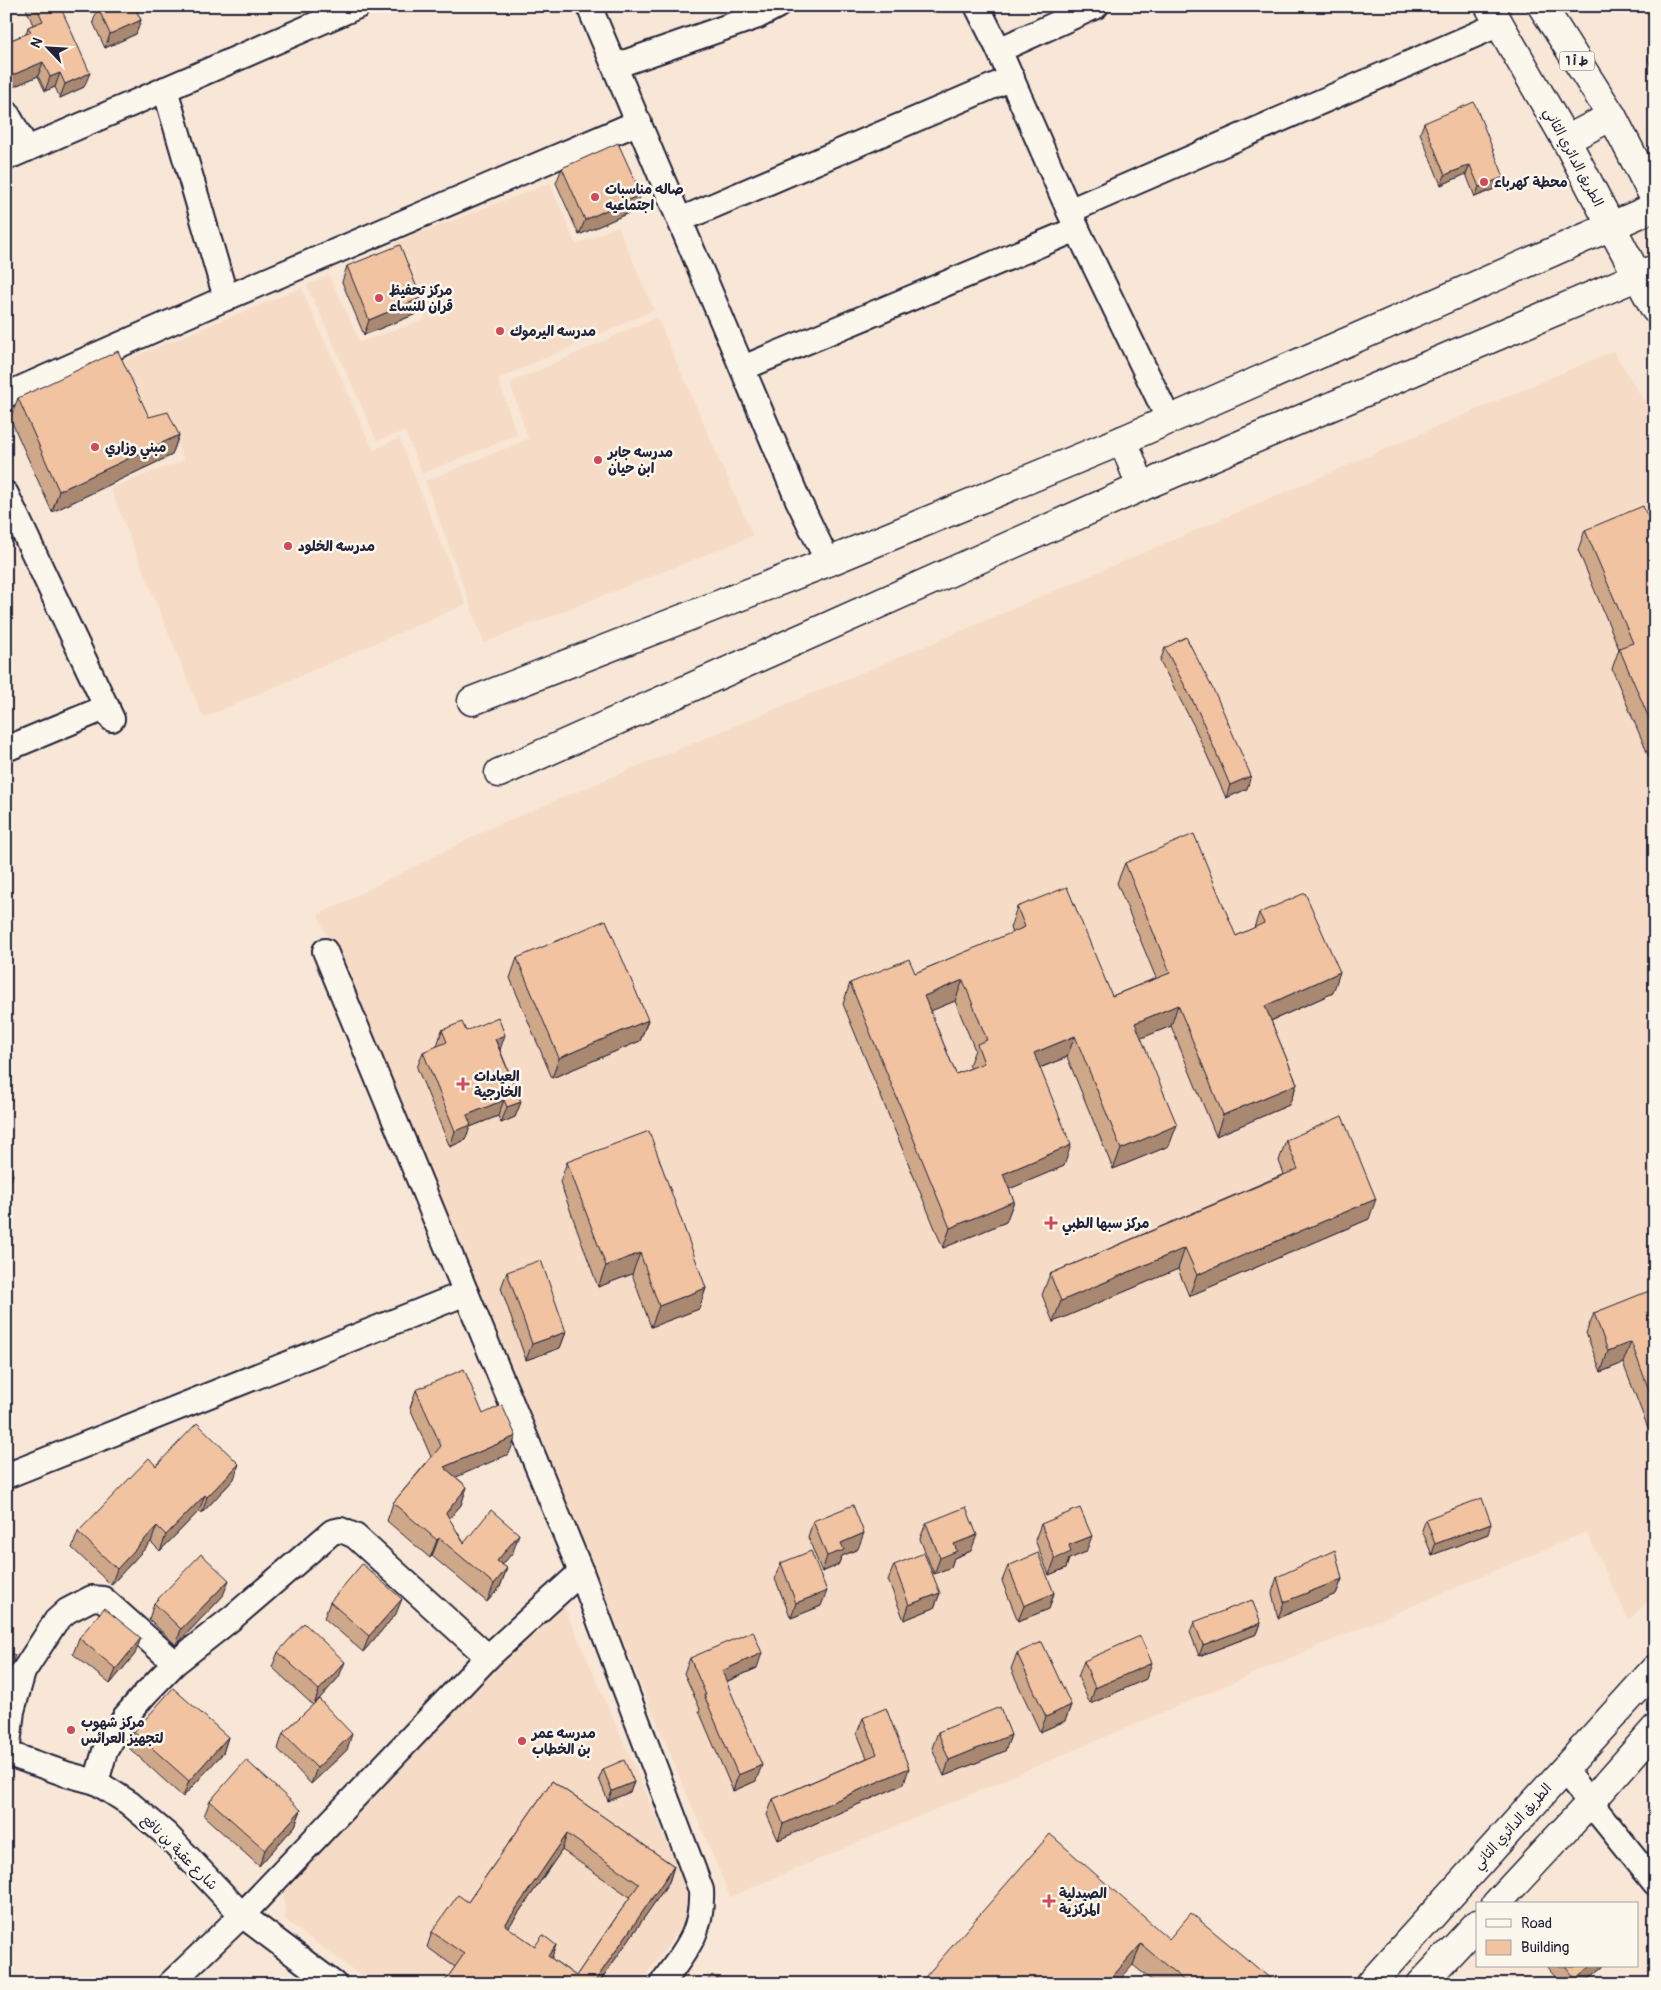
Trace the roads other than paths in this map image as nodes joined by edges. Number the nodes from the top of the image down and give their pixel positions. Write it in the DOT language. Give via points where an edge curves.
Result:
graph roads {
  1 [pos="358,6"];
  2 [pos="590,6"];
  3 [pos="777,6"];
  4 [pos="977,6"];
  5 [pos="1096,6"];
  6 [pos="1542,6"];
  7 [pos="1494,15"];
  8 [pos="999,50"];
  9 [pos="615,66"];
  10 [pos="1012,78"];
  11 [pos="165,89"];
  12 [pos="6,112"];
  13 [pos="1612,116"];
  14 [pos="639,122"];
  15 [pos="1566,140"];
  16 [pos="16,154"];
  17 [pos="1655,199"];
  18 [pos="1655,206"];
  19 [pos="680,220"];
  20 [pos="1073,220"];
  21 [pos="1611,226"];
  22 [pos="1646,273"];
  23 [pos="226,298"];
  24 [pos="1655,309"];
  25 [pos="743,368"];
  26 [pos="6,395"];
  27 [pos="1169,420"];
  28 [pos="1123,440"];
  29 [pos="1141,487"];
  30 [pos="6,494"];
  31 [pos="828,562"];
  32 [pos="472,701"];
  33 [pos="6,749"];
  34 [pos="499,773"];
  35 [pos="325,951"];
  36 [pos="466,1293"];
  37 [pos="6,1476"];
  38 [pos="581,1572"];
  39 [pos="488,1657"];
  40 [pos="175,1663"];
  41 [pos="1655,1668"];
  42 [pos="1655,1729"];
  43 [pos="7,1753"];
  44 [pos="1563,1769"];
  45 [pos="96,1782"];
  46 [pos="1590,1803"];
  47 [pos="1655,1883"];
  48 [pos="1498,1902"];
  49 [pos="242,1915"];
  50 [pos="1476,1925"];
  51 [pos="170,1984"];
  52 [pos="334,1984"];
  53 [pos="662,1984"];
  54 [pos="1370,1984"];
  55 [pos="1421,1984"];
  1 -- 11 [label="street"];
  2 -- 9 [label="street"];
  3 -- 9 [label="street" via="758,16"];
  4 -- 8 [label="street"];
  5 -- 8 [label="street"];
  6 -- 13 [label="main road, ط أ 1"];
  7 -- 15 [label="main road, الطريق الدائري الثاني"];
  7 -- 20 [label="street"];
  8 -- 10 [label="street"];
  9 -- 14 [label="street"];
  10 -- 19 [label="street"];
  10 -- 20 [label="street"];
  11 -- 16 [label="street"];
  11 -- 23 [label="street"];
  12 -- 16 [label="street"];
  13 -- 15 [label="main road"];
  13 -- 17 [label="main road"];
  14 -- 19 [label="street"];
  14 -- 23 [label="street"];
  15 -- 21 [label="main road, الطريق الدائري الثاني"];
  18 -- 21 [label="main road"];
  19 -- 25 [label="street"];
  20 -- 25 [label="street"];
  20 -- 27 [label="street"];
  21 -- 22 [label="main road, الطريق الدائري الثاني"];
  21 -- 27 [label="main road"];
  22 -- 24 [label="main road, الطريق الدائري الثاني"];
  22 -- 29 [label="main road"];
  23 -- 26 [label="street"];
  25 -- 31 [label="street" via="798,500"];
  27 -- 28 [label="main road"];
  28 -- 29 [label="main road"];
  28 -- 31 [label="main road"];
  29 -- 34 [label="main road"];
  30 -- 33 [label="street" via="109,713"];
  31 -- 32 [label="main road"];
  35 -- 36 [label="street"];
  36 -- 37 [label="street"];
  36 -- 38 [label="street"];
  38 -- 39 [label="street"];
  38 -- 53 [label="street" via="701,1890 698,1926"];
  39 -- 40 [label="street" via="355,1536 341,1530 325,1537"];
  39 -- 49 [label="street"];
  40 -- 43 [label="street" via="103,1599 92,1598 67,1611 56,1621 23,1672 12,1712"];
  40 -- 45 [label="street" via="125,1717 106,1751"];
  41 -- 44 [label="main road, الطريق الدائري الثاني"];
  42 -- 46 [label="main road"];
  43 -- 45 [label="street, شارع عقبة بن نافع"];
  44 -- 46 [label="street"];
  44 -- 54 [label="main road, الطريق الدائري الثاني"];
  45 -- 49 [label="street, شارع عقبة بن نافع" via="129,1803 167,1835"];
  46 -- 47 [label="street"];
  46 -- 48 [label="main road"];
  49 -- 51 [label="street"];
  49 -- 52 [label="street, شارع عقبة بن نافع"];
  50 -- 55 [label="main road"];
}
